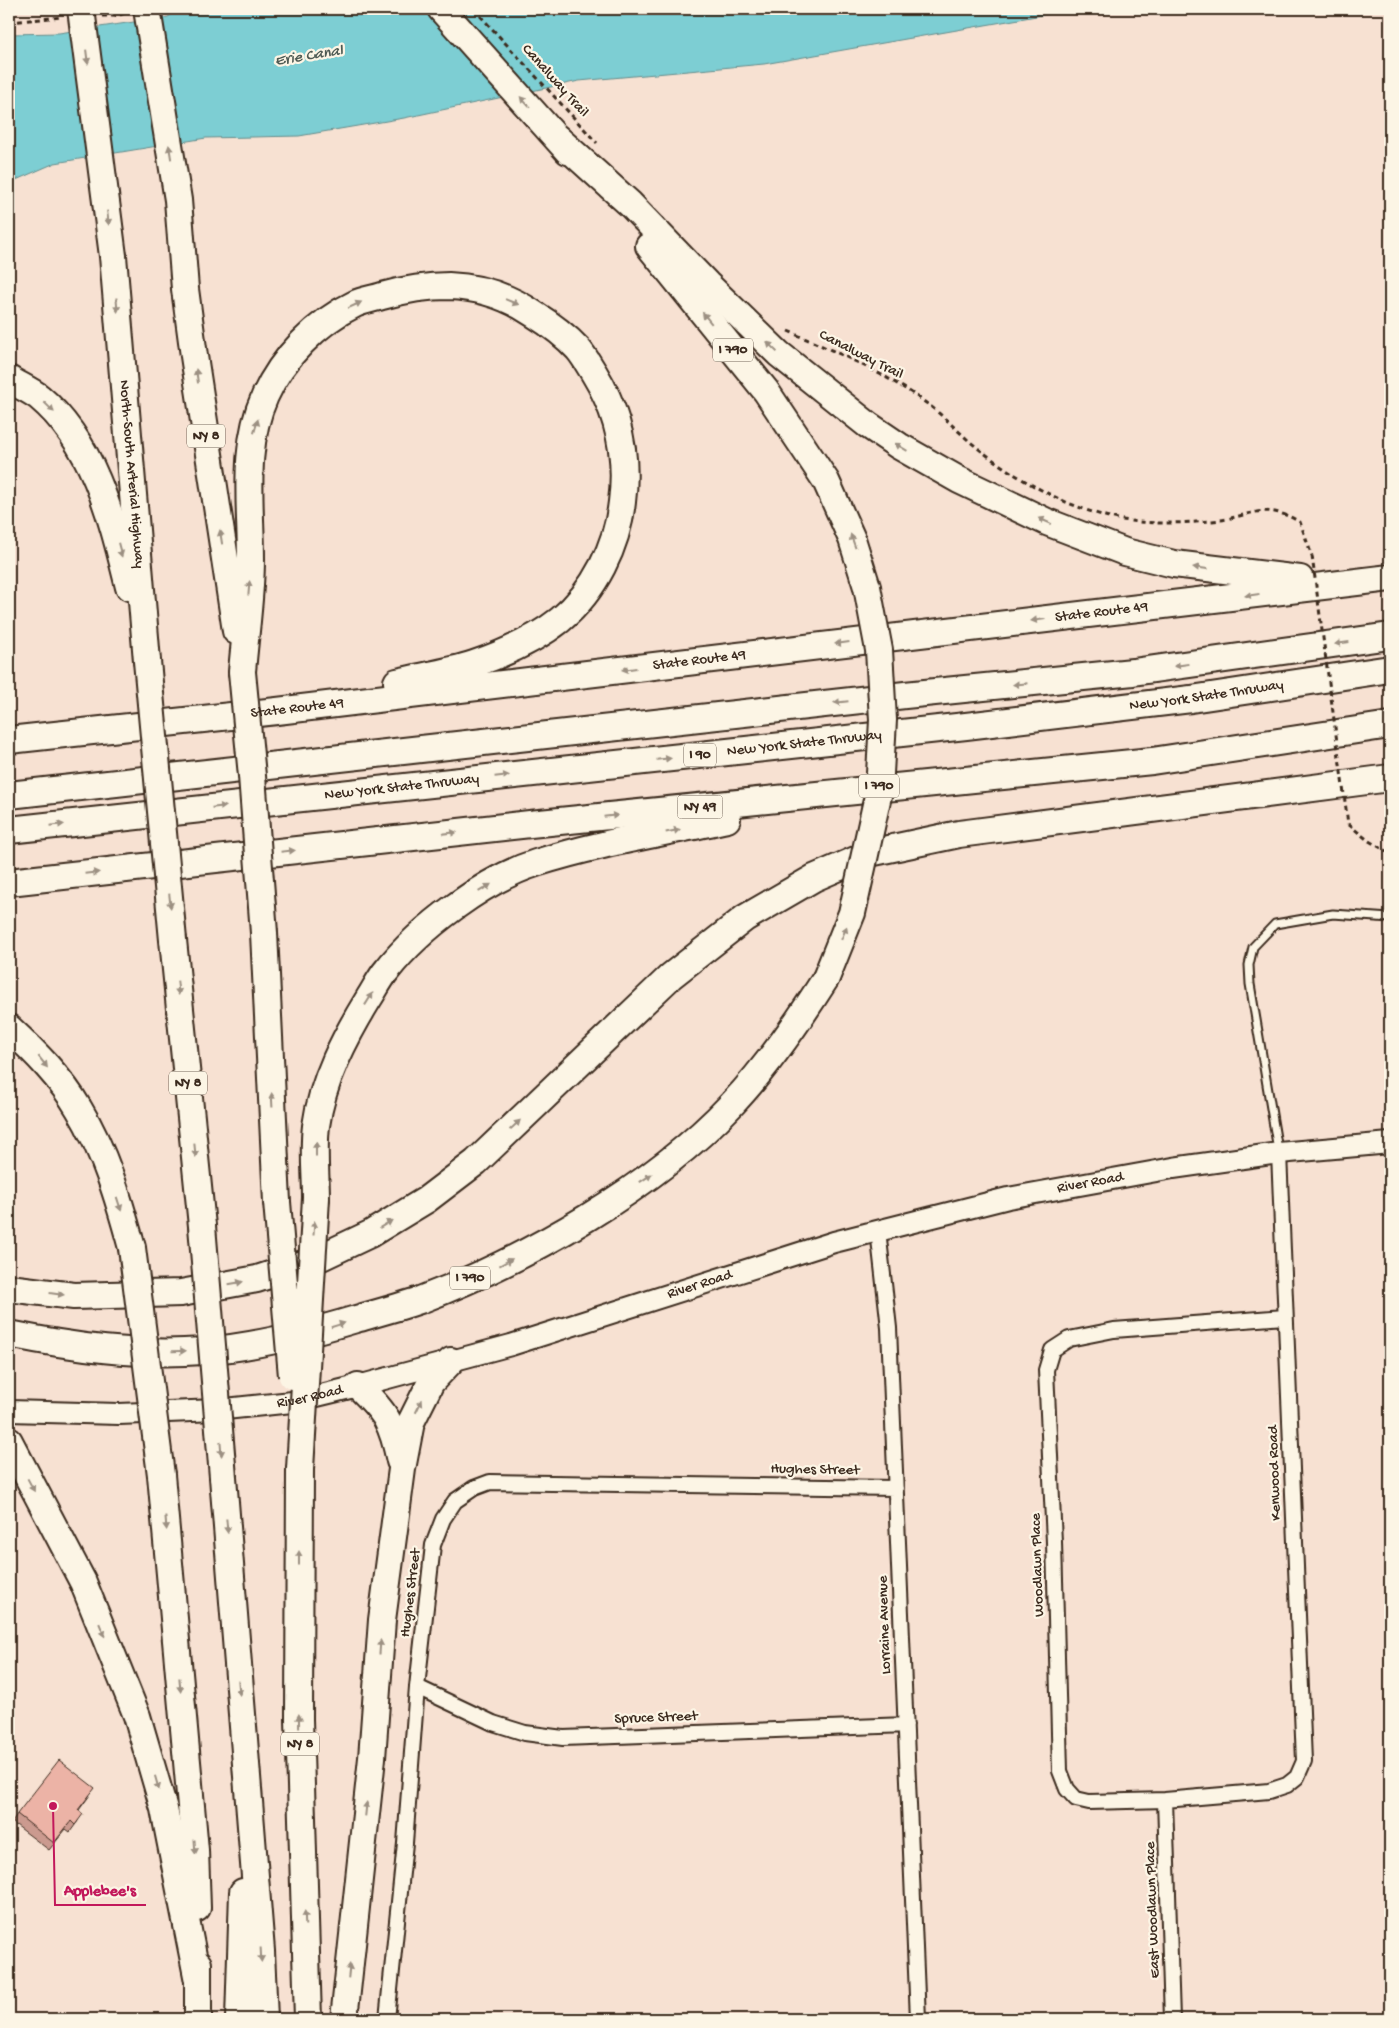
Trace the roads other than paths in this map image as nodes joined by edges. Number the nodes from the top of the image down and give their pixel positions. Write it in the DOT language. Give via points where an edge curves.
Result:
graph roads {
  1 [pos="81,9"];
  2 [pos="148,9"];
  3 [pos="441,9"];
  4 [pos="557,138"];
  5 [pos="9,380"];
  6 [pos="1390,578"];
  7 [pos="1353,584"];
  8 [pos="1390,636"];
  9 [pos="147,661"];
  10 [pos="1390,669"];
  11 [pos="242,672"];
  12 [pos="277,711"];
  13 [pos="1390,725"];
  14 [pos="9,740"];
  15 [pos="1390,778"];
  16 [pos="836,793"];
  17 [pos="9,795"];
  18 [pos="9,830"];
  19 [pos="9,882"];
  20 [pos="1390,918"];
  21 [pos="9,1028"];
  22 [pos="1390,1143"];
  23 [pos="1279,1153"];
  24 [pos="878,1230"];
  25 [pos="9,1288"];
  26 [pos="1285,1317"];
  27 [pos="9,1334"];
  28 [pos="9,1348"];
  29 [pos="120,1352"];
  30 [pos="451,1362"];
  31 [pos="358,1386"];
  32 [pos="9,1411"];
  33 [pos="9,1441"];
  34 [pos="300,1468"];
  35 [pos="402,1469"];
  36 [pos="896,1488"];
  37 [pos="417,1688"];
  38 [pos="906,1726"];
  39 [pos="1287,1785"];
  40 [pos="1165,1800"];
  41 [pos="248,1802"];
  42 [pos="198,1981"];
  43 [pos="198,2019"];
  44 [pos="239,2019"];
  45 [pos="264,2019"];
  46 [pos="308,2019"];
  47 [pos="344,2019"];
  48 [pos="387,2019"];
  49 [pos="918,2019"];
  50 [pos="1172,2019"];
  1 -- 9 [label="highway, North-South Arterial Highway / NY 8, one-way, bridge" via="113,256"];
  11 -- 2 [label="highway, NY 8, one-way" via="191,337 178,200"];
  4 -- 3 [label="highway, I 790, one-way"];
  7 -- 4 [label="highway, one-way" via="1174,564 1125,552 1047,522 959,480 868,425 779,354 630,204"];
  29 -- 4 [label="highway, I 790, one-way, bridge" via="202,1351 269,1343 330,1327 419,1300 490,1270 578,1224 660,1168 732,1104 772,1057 826,978 852,913 878,791 883,720 879,650 867,587 852,539 826,481 766,391 662,261"];
  5 -- 9 [label="highway, one-way" via="38,396 68,427 94,471 114,528"];
  6 -- 7 [label="highway, State Route 49"];
  7 -- 12 [label="highway, State Route 49, one-way"];
  8 -- 17 [label="highway, one-way" via="1123,673"];
  9 -- 41 [label="highway, North-South Arterial Highway / NY 8, one-way, bridge" via="202,1226"];
  18 -- 10 [label="highway, New York State Thruway / I 90, one-way" via="966,726 1191,699"];
  11 -- 12 [label="highway, one-way" via="251,562 252,439 264,397 279,371 299,347 328,320 357,303 403,290 448,286 469,288 521,305 556,328 580,352 606,393 622,437 625,480 619,527 607,558 586,592 560,619 522,644 474,664"];
  34 -- 11 [label="highway, NY 8, one-way, bridge" via="277,1202 264,932"];
  12 -- 14 [label="highway, State Route 49"];
  13 -- 16 [label="highway, NY 49" via="1152,761"];
  25 -- 15 [label="highway, one-way" via="74,1296 181,1293 257,1279 315,1260 370,1234 426,1200 476,1162 671,976 745,918 814,878 874,852 959,834"];
  19 -- 16 [label="highway, NY 49, one-way"];
  34 -- 16 [label="highway, one-way, bridge" via="316,1198 316,1126 328,1080 348,1033 387,970 432,926 466,899 535,863"];
  20 -- 23 [label="lane" via="1333,914 1275,924 1253,947 1249,964 1250,984"];
  21 -- 42 [label="highway, one-way, bridge" via="38,1055 79,1108 104,1159 132,1248 161,1475 195,1850"];
  22 -- 23 [label="main road, River Road"];
  23 -- 24 [label="main road, River Road" via="1173,1168 1008,1198"];
  23 -- 26 [label="street, Kenwood Road"];
  24 -- 30 [label="main road, River Road"];
  24 -- 36 [label="street, Lorraine Avenue" via="889,1328"];
  26 -- 39 [label="street, Kenwood Road" via="1304,1761 1297,1776"];
  26 -- 40 [label="street, Woodlawn Place" via="1114,1330 1069,1339 1052,1350 1046,1370 1060,1771 1067,1789 1076,1799 1089,1802"];
  27 -- 29 [label="highway, I 790"];
  28 -- 29 [label="highway"];
  30 -- 31 [label="main road, River Road"];
  35 -- 30 [label="highway, one-way" via="411,1422 431,1382"];
  31 -- 32 [label="main road, River Road" via="292,1402 216,1410 118,1414"];
  31 -- 35 [label="highway" via="382,1410 395,1436"];
  33 -- 42 [label="highway, one-way" via="83,1582 137,1716 164,1809"];
  46 -- 34 [label="highway, NY 8, one-way" via="299,1720"];
  47 -- 35 [label="highway, one-way" via="372,1758 382,1620"];
  36 -- 37 [label="street, Hughes Street" via="490,1482 474,1488 456,1501 443,1519 433,1545"];
  36 -- 38 [label="street, Lorraine Avenue"];
  37 -- 38 [label="street, Spruce Street" via="493,1723 525,1733 562,1738"];
  37 -- 48 [label="street, Hughes Street"];
  38 -- 49 [label="street, Lorraine Avenue"];
  39 -- 40 [label="street, Woodlawn Place" via="1269,1791"];
  40 -- 50 [label="street, East Woodlawn Place"];
  41 -- 44 [label="highway"];
  41 -- 45 [label="highway, NY 8, one-way"];
  42 -- 43 [label="highway"];
}
